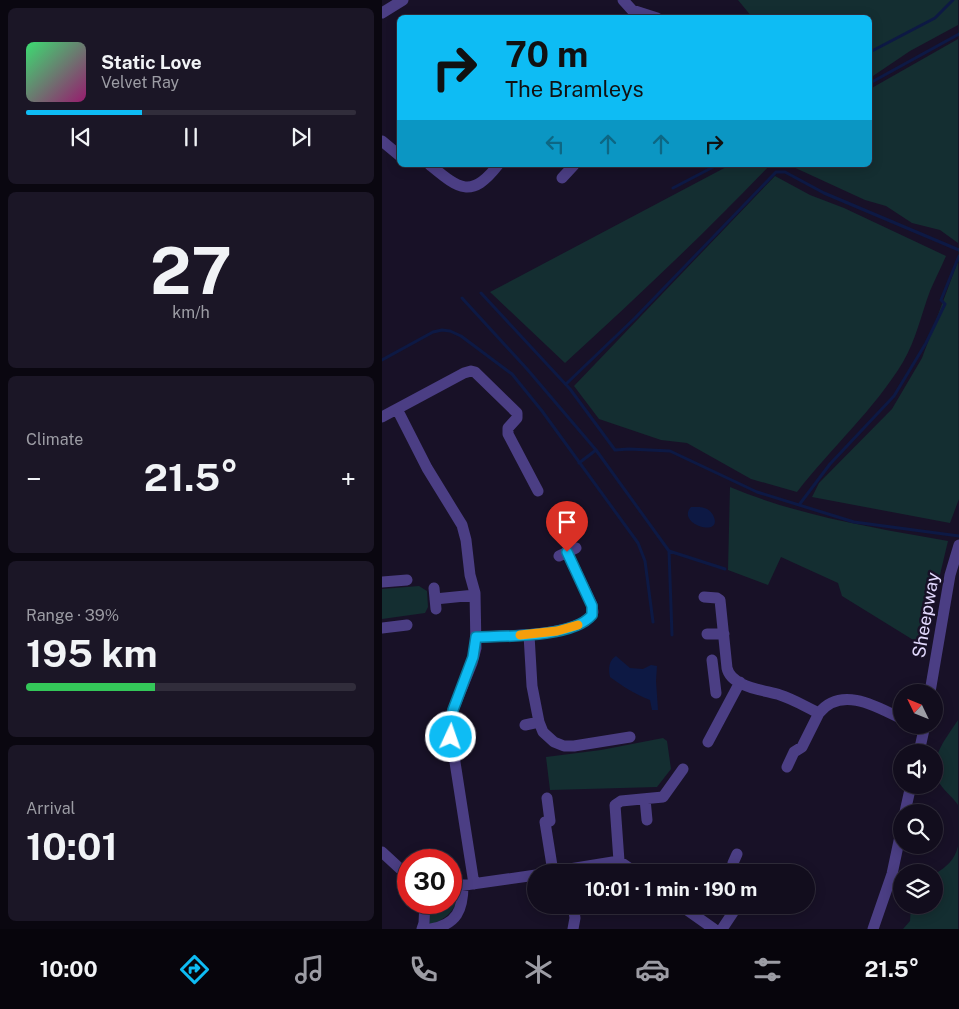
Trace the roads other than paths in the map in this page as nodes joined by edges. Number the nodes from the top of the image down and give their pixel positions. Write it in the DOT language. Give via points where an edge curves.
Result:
graph roads {
  1 [pos="403,0"];
  2 [pos="623,0"];
  3 [pos="382,13"];
  4 [pos="648,15"];
  5 [pos="382,141"];
  6 [pos="397,154"];
  7 [pos="433,167"];
  8 [pos="496,167"];
  9 [pos="572,167"];
  10 [pos="562,178"];
  11 [pos="397,409"];
  12 [pos="382,417"];
  13 [pos="538,491"];
  14 [pos="958,545"];
  15 [pos="567,552"];
  16 [pos="407,580"];
  17 [pos="382,582"];
  18 [pos="475,595"];
  19 [pos="704,597"];
  20 [pos="435,599"];
  21 [pos="407,625"];
  22 [pos="382,628"];
  23 [pos="707,634"];
  24 [pos="724,634"];
  25 [pos="529,635"];
  26 [pos="476,637"];
  27 [pos="712,660"];
  28 [pos="727,671"];
  29 [pos="714,677"];
  30 [pos="740,682"];
  31 [pos="931,684"];
  32 [pos="716,693"];
  33 [pos="819,713"];
  34 [pos="893,714"];
  35 [pos="539,722"];
  36 [pos="525,725"];
  37 [pos="630,737"];
  38 [pos="708,742"];
  39 [pos="787,767"];
  40 [pos="683,769"];
  41 [pos="546,798"];
  42 [pos="645,799"];
  43 [pos="647,820"];
  44 [pos="382,852"];
  45 [pos="737,854"];
  46 [pos="896,854"];
  47 [pos="619,861"];
  48 [pos="551,864"];
  49 [pos="603,864"];
  50 [pos="623,864"];
  51 [pos="733,864"];
  52 [pos="397,866"];
  53 [pos="527,876"];
  54 [pos="468,884"];
  55 [pos="462,885"];
  56 [pos="425,914"];
  57 [pos="574,914"];
  58 [pos="693,914"];
  59 [pos="732,914"];
  60 [pos="425,929"];
  61 [pos="573,929"];
  62 [pos="714,929"];
  63 [pos="722,929"];
  64 [pos="873,929"];
  1 -- 3 [label="street"];
  2 -- 4 [label="street" via="632,10"];
  5 -- 6 [label="street"];
  7 -- 8 [label="street" via="463,187 482,182"];
  9 -- 10 [label="street"];
  11 -- 12 [label="street"];
  11 -- 13 [label="street" via="468,372 475,372 514,410 517,417 508,428 508,434"];
  11 -- 18 [label="street" via="427,468 462,525"];
  14 -- 31 [label="street, Sheepway"];
  15 -- 25 [label="street" via="592,606 592,615 572,628"];
  16 -- 17 [label="street"];
  18 -- 20 [label="street"];
  18 -- 26 [label="street"];
  19 -- 24 [label="street" via="720,599"];
  21 -- 22 [label="street"];
  23 -- 24 [label="street"];
  24 -- 28 [label="street"];
  25 -- 26 [label="street"];
  25 -- 35 [label="street" via="532,686"];
  26 -- 54 [label="street" via="473,657 454,705 451,727"];
  27 -- 29 [label="street"];
  28 -- 29 [label="street"];
  28 -- 30 [label="street"];
  29 -- 32 [label="street"];
  30 -- 33 [label="street" via="781,695"];
  30 -- 38 [label="street"];
  33 -- 34 [label="street" via="832,703 851,699 872,704"];
  33 -- 39 [label="street" via="802,747 790,750"];
  35 -- 36 [label="street"];
  35 -- 37 [label="street" via="543,732 564,746"];
  40 -- 42 [label="street" via="664,796"];
  41 -- 48 [label="street" via="550,821 545,822"];
  42 -- 43 [label="street"];
  42 -- 47 [label="street" via="621,801 614,806"];
  44 -- 52 [label="street"];
  45 -- 51 [label="street"];
  46 -- 64 [label="street"];
  47 -- 49 [label="street"];
  47 -- 50 [label="street"];
  53 -- 54 [label="street"];
  54 -- 55 [label="street"];
  54 -- 60 [label="street" via="457,915 447,923"];
  56 -- 60 [label="street"];
  57 -- 61 [label="street"];
  58 -- 62 [label="street"];
  59 -- 63 [label="street"];
}
